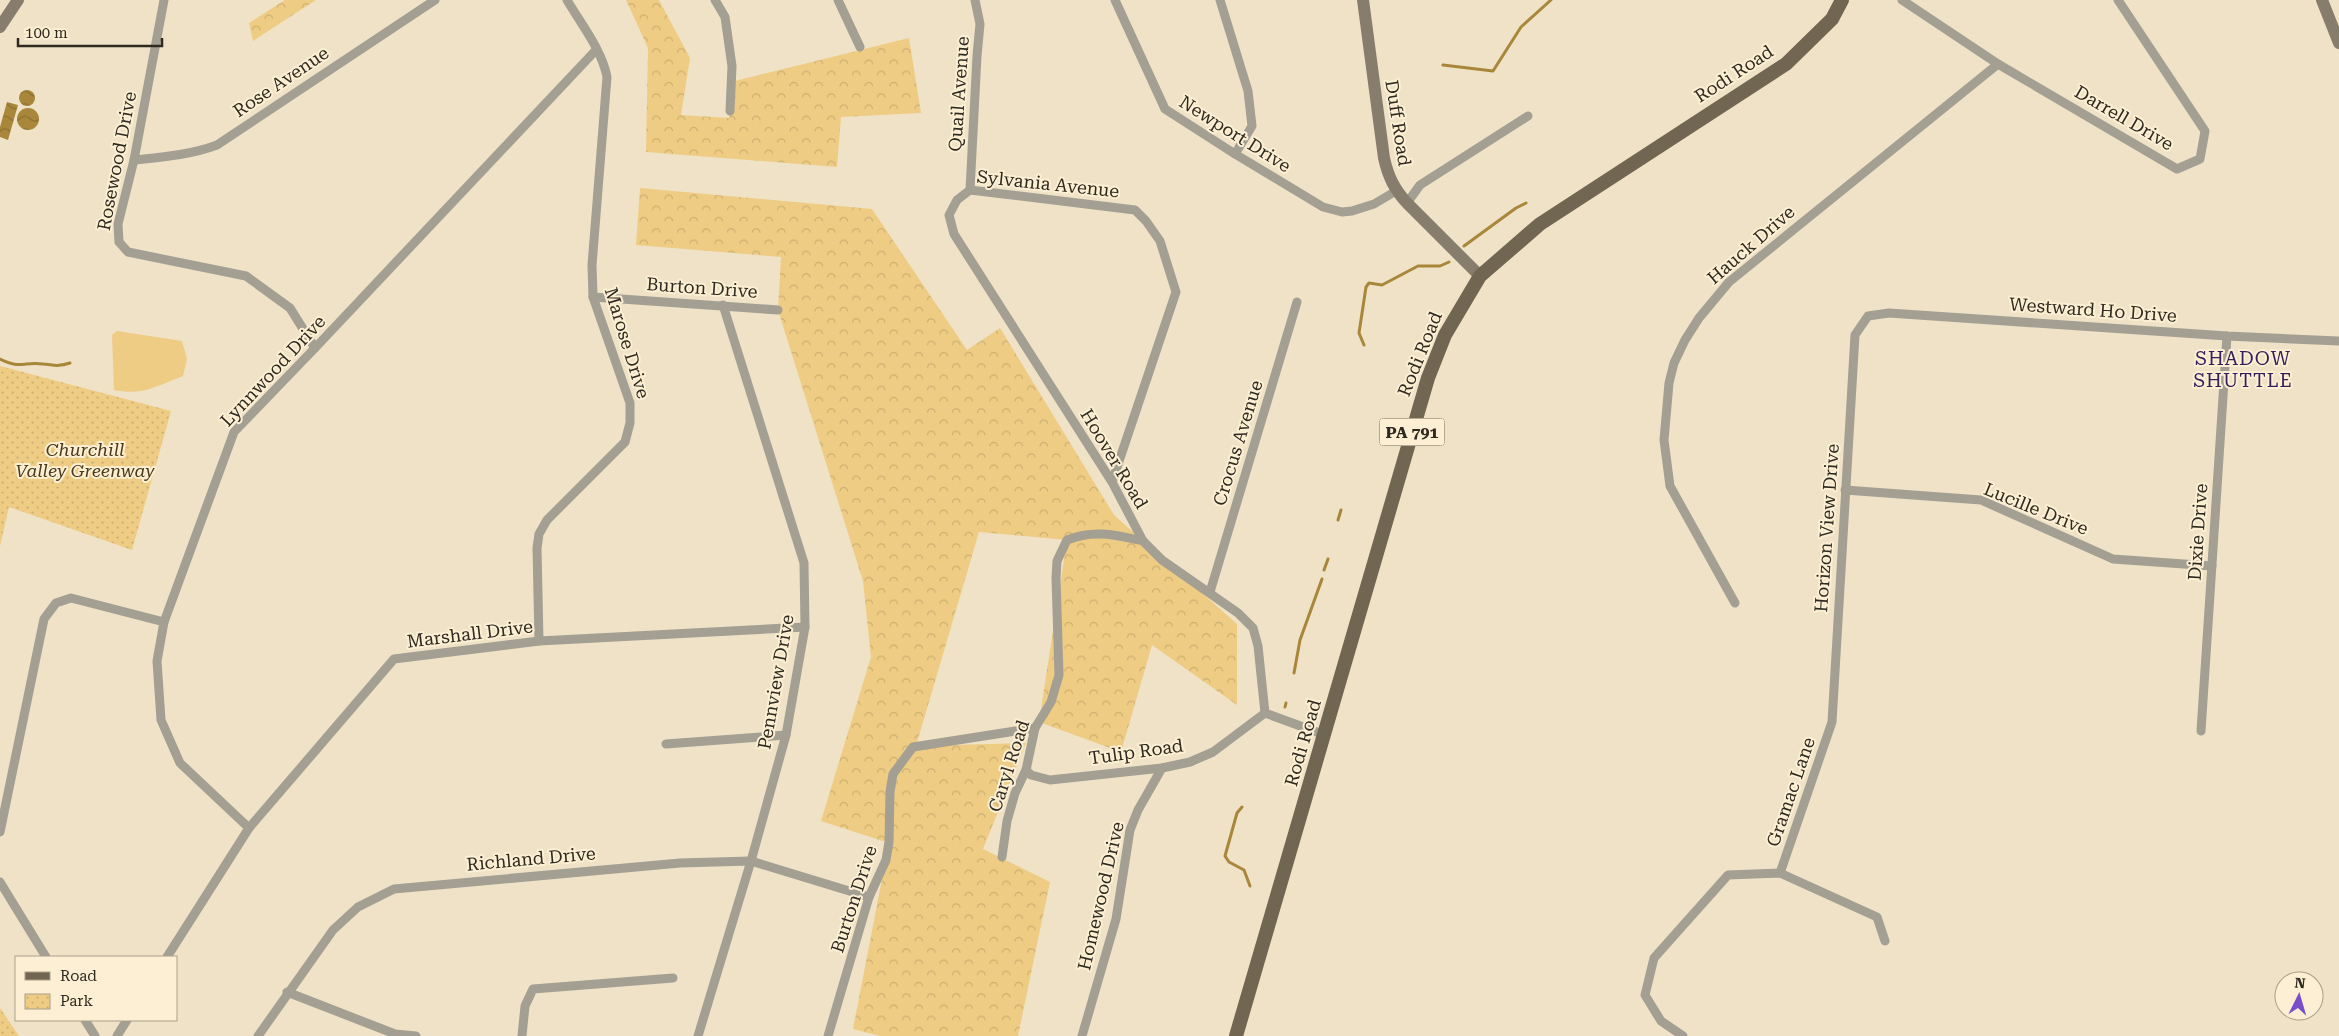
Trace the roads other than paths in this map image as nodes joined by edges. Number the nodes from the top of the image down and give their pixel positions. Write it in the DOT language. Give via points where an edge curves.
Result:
graph roads {
  1 [pos="18,0"];
  2 [pos="164,0"];
  3 [pos="435,0"];
  4 [pos="567,0"];
  5 [pos="715,0"];
  6 [pos="838,0"];
  7 [pos="975,0"];
  8 [pos="1115,0"];
  9 [pos="1220,0"];
  10 [pos="1363,0"];
  11 [pos="1842,0"];
  12 [pos="1902,0"];
  13 [pos="2118,0"];
  14 [pos="2322,0"];
  15 [pos="0,27"];
  16 [pos="2339,43"];
  17 [pos="860,47"];
  18 [pos="596,50"];
  19 [pos="1998,64"];
  20 [pos="730,111"];
  21 [pos="1528,116"];
  22 [pos="1235,154"];
  23 [pos="134,160"];
  24 [pos="970,190"];
  25 [pos="1396,191"];
  26 [pos="957,200"];
  27 [pos="1407,203"];
  28 [pos="1480,276"];
  29 [pos="593,297"];
  30 [pos="1297,302"];
  31 [pos="723,305"];
  32 [pos="778,310"];
  33 [pos="1855,335"];
  34 [pos="2227,336"];
  35 [pos="2339,341"];
  36 [pos="315,348"];
  37 [pos="1112,482"];
  38 [pos="1845,490"];
  39 [pos="1143,542"];
  40 [pos="2212,566"];
  41 [pos="1210,592"];
  42 [pos="1735,603"];
  43 [pos="164,622"];
  44 [pos="805,627"];
  45 [pos="539,641"];
  46 [pos="1265,713"];
  47 [pos="1832,722"];
  48 [pos="1035,728"];
  49 [pos="2201,731"];
  50 [pos="786,735"];
  51 [pos="1325,735"];
  52 [pos="666,744"];
  53 [pos="1162,768"];
  54 [pos="1026,770"];
  55 [pos="249,828"];
  56 [pos="0,832"];
  57 [pos="1002,857"];
  58 [pos="752,861"];
  59 [pos="1780,873"];
  60 [pos="0,882"];
  61 [pos="869,897"];
  62 [pos="1885,941"];
  63 [pos="45,956"];
  64 [pos="168,956"];
  65 [pos="673,978"];
  66 [pos="287,992"];
  67 [pos="86,1021"];
  68 [pos="126,1021"];
  69 [pos="395,1035"];
  70 [pos="95,1036"];
  71 [pos="117,1036"];
  72 [pos="258,1036"];
  73 [pos="416,1036"];
  74 [pos="522,1036"];
  75 [pos="698,1036"];
  76 [pos="828,1036"];
  77 [pos="1082,1036"];
  78 [pos="1236,1036"];
  79 [pos="1683,1036"];
  1 -- 15 [label="street"];
  2 -- 23 [label="street, Rosewood Drive"];
  3 -- 23 [label="street, Rose Avenue" via="217,144 199,152"];
  4 -- 18 [label="street, Marose Drive"];
  5 -- 20 [label="street" via="725,16 732,66"];
  6 -- 17 [label="street"];
  7 -- 24 [label="street, Quail Avenue" via="980,24"];
  8 -- 22 [label="street, Newport Drive" via="1165,109"];
  9 -- 22 [label="street" via="1248,91 1252,126"];
  10 -- 25 [label="street, Duff Road" via="1384,158"];
  11 -- 28 [label="main road, Rodi Road / PA 791" via="1832,19 1786,64 1540,224"];
  12 -- 19 [label="street, Darrell Drive"];
  13 -- 19 [label="street, Darrell Drive" via="2206,131 2200,159 2177,169"];
  14 -- 16 [label="street"];
  18 -- 29 [label="street, Marose Drive" via="605,64 607,77 592,264"];
  18 -- 36 [label="street, Lynnwood Drive"];
  19 -- 42 [label="street, Hauck Drive" via="1729,282 1684,340 1668,383 1665,414 1664,440 1670,486"];
  21 -- 27 [label="street" via="1420,185"];
  22 -- 25 [label="street, Newport Drive" via="1316,204 1336,211 1363,208"];
  23 -- 36 [label="street, Rosewood Drive" via="118,224 119,242 128,252 246,276 290,308"];
  24 -- 26 [label="street, Sylvania Avenue"];
  24 -- 37 [label="street, Sylvania Avenue" via="1135,210 1160,241 1176,292"];
  25 -- 27 [label="street, Duff Road"];
  26 -- 37 [label="street, Hoover Road" via="949,215 954,234"];
  27 -- 28 [label="street, Duff Road"];
  28 -- 51 [label="main road, Rodi Road / PA 791" via="1445,335 1428,378"];
  29 -- 31 [label="street, Burton Drive"];
  29 -- 45 [label="street, Marose Drive" via="630,403 630,423 625,442 554,512 539,534"];
  30 -- 41 [label="street, Crocus Avenue"];
  31 -- 32 [label="street, Burton Drive"];
  31 -- 44 [label="street, Pennview Drive" via="804,563"];
  33 -- 34 [label="street, Westward Ho Drive" via="1868,316 1889,313"];
  33 -- 38 [label="street, Horizon View Drive"];
  34 -- 35 [label="street, Westward Ho Drive"];
  34 -- 40 [label="street, Dixie Drive"];
  36 -- 43 [label="street, Lynnwood Drive" via="234,432"];
  37 -- 39 [label="street, Hoover Road"];
  38 -- 40 [label="street, Lucille Drive" via="1981,500 2113,559"];
  38 -- 47 [label="street, Horizon View Drive"];
  39 -- 41 [label="street, Hoover Road" via="1162,560"];
  39 -- 48 [label="street, Caryl Road" via="1105,532 1067,540 1057,561 1059,675 1051,702"];
  40 -- 49 [label="street, Dixie Drive"];
  41 -- 46 [label="street, Hoover Road" via="1238,612 1253,628"];
  43 -- 55 [label="street, Lynnwood Drive" via="157,661 161,720 180,763"];
  43 -- 56 [label="street" via="71,598 56,603 44,619"];
  44 -- 45 [label="street, Marshall Drive"];
  44 -- 50 [label="street, Pennview Drive"];
  45 -- 55 [label="street, Marshall Drive" via="394,659"];
  46 -- 51 [label="street"];
  46 -- 53 [label="street, Tulip Road" via="1213,752 1190,762"];
  47 -- 59 [label="street, Gramac Lane"];
  48 -- 54 [label="street, Caryl Road"];
  48 -- 61 [label="street, Burton Drive" via="913,747 893,774 886,860"];
  50 -- 52 [label="street"];
  50 -- 58 [label="street, Pennview Drive"];
  51 -- 78 [label="main road, Rodi Road / PA 791"];
  53 -- 54 [label="street, Tulip Road" via="1050,780 1031,775"];
  53 -- 77 [label="street, Homewood Drive" via="1130,830 1116,918"];
  54 -- 57 [label="street, Caryl Road" via="1007,821"];
  55 -- 64 [label="street, Marshall Drive"];
  58 -- 61 [label="street, Richland Drive"];
  58 -- 66 [label="street, Richland Drive" via="680,862 394,889 358,907 333,930"];
  58 -- 75 [label="street, Pennview Drive"];
  59 -- 62 [label="street, Gramac Lane" via="1877,917"];
  59 -- 79 [label="street, Gramac Lane" via="1728,875 1654,958 1645,995 1661,1021"];
  60 -- 63 [label="street"];
  61 -- 76 [label="street, Burton Drive"];
  65 -- 74 [label="street" via="533,989 525,1006"];
  66 -- 69 [label="street"];
  66 -- 72 [label="street, Richland Drive"];
  67 -- 70 [label="street"];
  68 -- 71 [label="street"];
  69 -- 73 [label="street"];
}
